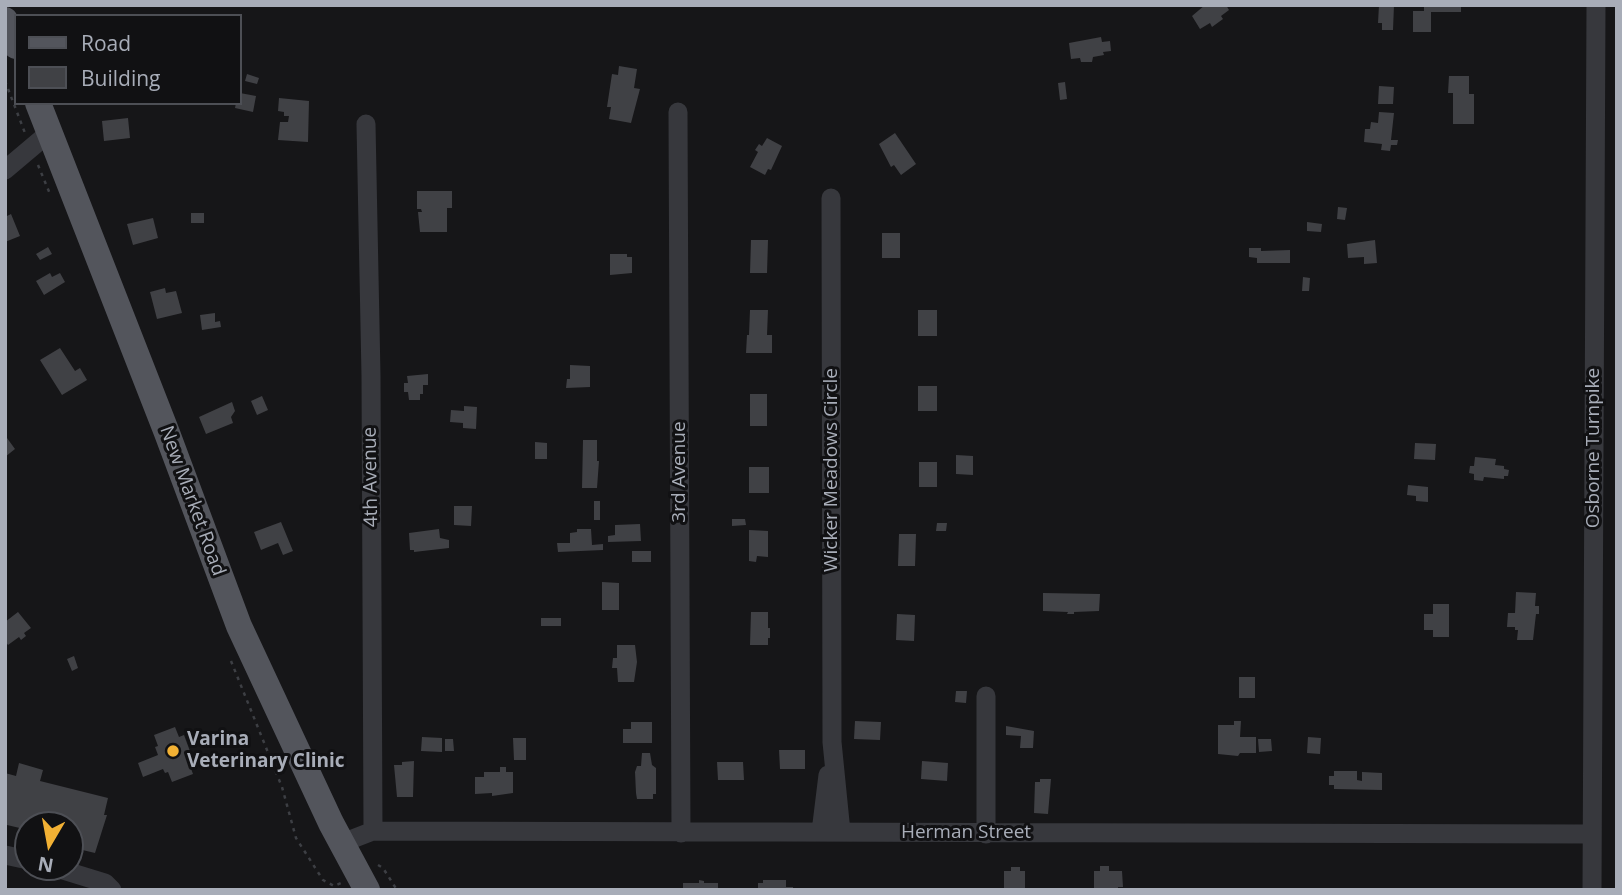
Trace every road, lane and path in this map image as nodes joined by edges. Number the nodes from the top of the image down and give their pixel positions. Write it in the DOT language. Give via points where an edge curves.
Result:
graph roads {
  1 [pos="1596,5"];
  2 [pos="5,20"];
  3 [pos="14,41"];
  4 [pos="20,105"];
  5 [pos="38,105"];
  6 [pos="678,112"];
  7 [pos="366,124"];
  8 [pos="38,135"];
  9 [pos="5,170"];
  10 [pos="831,198"];
  11 [pos="233,666"];
  12 [pos="986,696"];
  13 [pos="832,742"];
  14 [pos="373,831"];
  15 [pos="821,832"];
  16 [pos="841,832"];
  17 [pos="681,833"];
  18 [pos="986,834"];
  19 [pos="1592,834"];
  20 [pos="342,844"];
  21 [pos="84,877"];
  22 [pos="361,879"];
  23 [pos="112,890"];
  24 [pos="397,890"];
  25 [pos="1591,890"];
  1 -- 19 [label="street, Osborne Turnpike"];
  2 -- 3 [label="main road"];
  4 -- 8 [label="path"];
  5 -- 8 [label="main road, New Market Road"];
  6 -- 17 [label="street, 3rd Avenue"];
  7 -- 14 [label="street, 4th Avenue"];
  8 -- 9 [label="street"];
  8 -- 20 [label="main road, New Market Road" via="167,433 239,626"];
  10 -- 13 [label="street, Wicker Meadows Circle"];
  11 -- 22 [label="path" via="282,787 296,838 323,880 334,886"];
  12 -- 18 [label="street"];
  13 -- 15 [label="street, Wicker Meadows Circle"];
  13 -- 16 [label="street, Wicker Meadows Circle"];
  14 -- 17 [label="street, Herman Street"];
  14 -- 20 [label="street, Herman Street"];
  15 -- 16 [label="street, Herman Street"];
  15 -- 17 [label="street, Herman Street"];
  16 -- 18 [label="street, Herman Street"];
  18 -- 19 [label="street, Herman Street"];
  19 -- 25 [label="street, Osborne Turnpike"];
  20 -- 22 [label="main road, New Market Road"];
  21 -- 23 [label="street"];
  22 -- 24 [label="path" via="383,869"];
}
